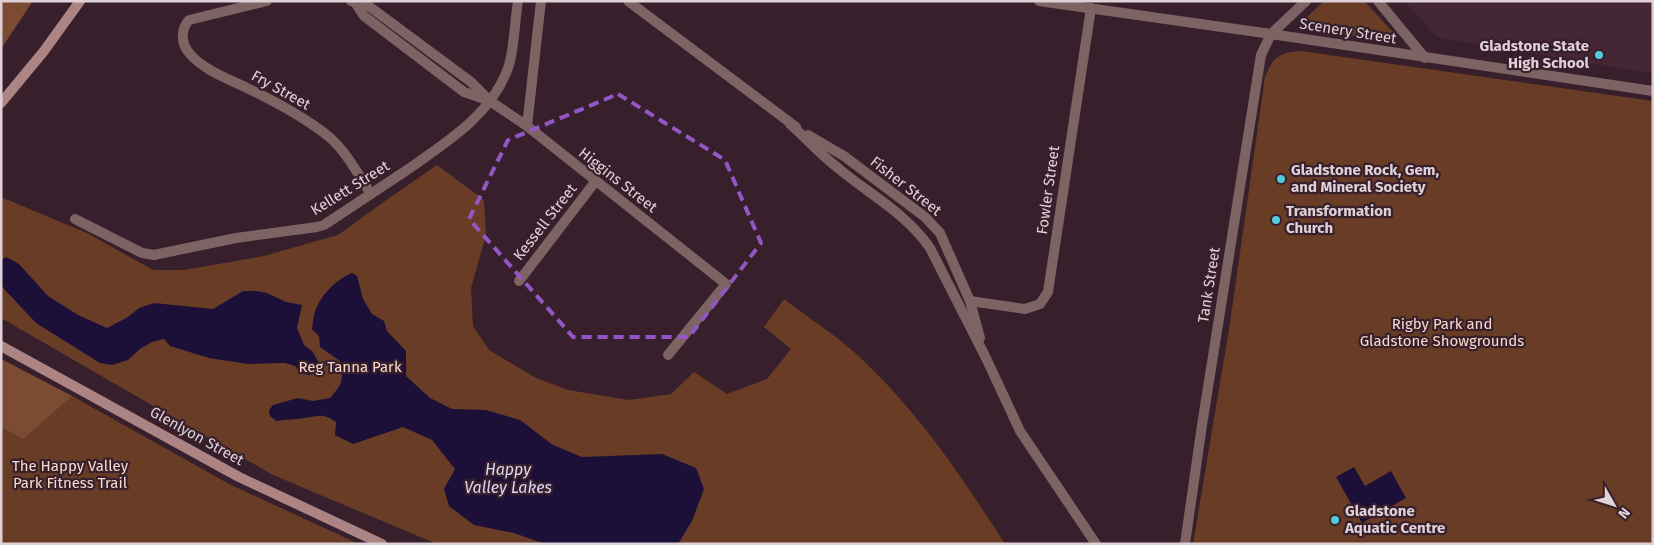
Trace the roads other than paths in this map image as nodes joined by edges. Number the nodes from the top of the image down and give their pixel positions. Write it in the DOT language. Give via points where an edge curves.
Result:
graph roads {
  1 [pos="80,1"];
  2 [pos="267,1"];
  3 [pos="518,1"];
  4 [pos="541,1"];
  5 [pos="628,1"];
  6 [pos="1039,1"];
  7 [pos="1306,1"];
  8 [pos="1378,1"];
  9 [pos="353,2"];
  10 [pos="1091,8"];
  11 [pos="1271,34"];
  12 [pos="1424,58"];
  13 [pos="1653,91"];
  14 [pos="490,101"];
  15 [pos="1,103"];
  16 [pos="790,124"];
  17 [pos="528,126"];
  18 [pos="596,182"];
  19 [pos="371,194"];
  20 [pos="75,219"];
  21 [pos="519,281"];
  22 [pos="970,300"];
  23 [pos="1,346"];
  24 [pos="668,355"];
  25 [pos="986,358"];
  26 [pos="382,544"];
  27 [pos="1096,544"];
  28 [pos="1185,544"];
  1 -- 15 [label="main road"];
  2 -- 19 [label="street, Fry Street" via="189,20 182,34 184,46 190,55 211,70 315,127 340,148"];
  3 -- 14 [label="street, Kellett Street" via="509,64"];
  4 -- 17 [label="street"];
  5 -- 16 [label="street, Fisher Street"];
  6 -- 10 [label="street, Scenery Street"];
  7 -- 11 [label="street"];
  8 -- 12 [label="street"];
  9 -- 14 [label="street, Higgins Street" via="370,7 471,82"];
  10 -- 11 [label="street, Scenery Street"];
  10 -- 22 [label="street, Fowler Street" via="1048,292 1040,304 1025,309"];
  11 -- 12 [label="street, Scenery Street"];
  11 -- 28 [label="street, Tank Street" via="1259,65"];
  12 -- 13 [label="street, Scenery Street"];
  14 -- 17 [label="street, Higgins Street"];
  14 -- 19 [label="street, Kellett Street" via="464,128"];
  16 -- 22 [label="street, Fisher Street" via="844,156 935,226 945,240"];
  16 -- 25 [label="street, Fisher Street" via="837,168 920,234"];
  17 -- 18 [label="street, Higgins Street"];
  18 -- 21 [label="street, Kessell Street"];
  18 -- 24 [label="street, Higgins Street" via="726,284"];
  19 -- 20 [label="street, Kellett Street" via="317,227 154,254 136,251"];
  22 -- 25 [label="street, Fisher Street"];
  23 -- 26 [label="main road, Glenlyon Street" via="239,477"];
  25 -- 27 [label="street, Fisher Street" via="1020,431"];
}
